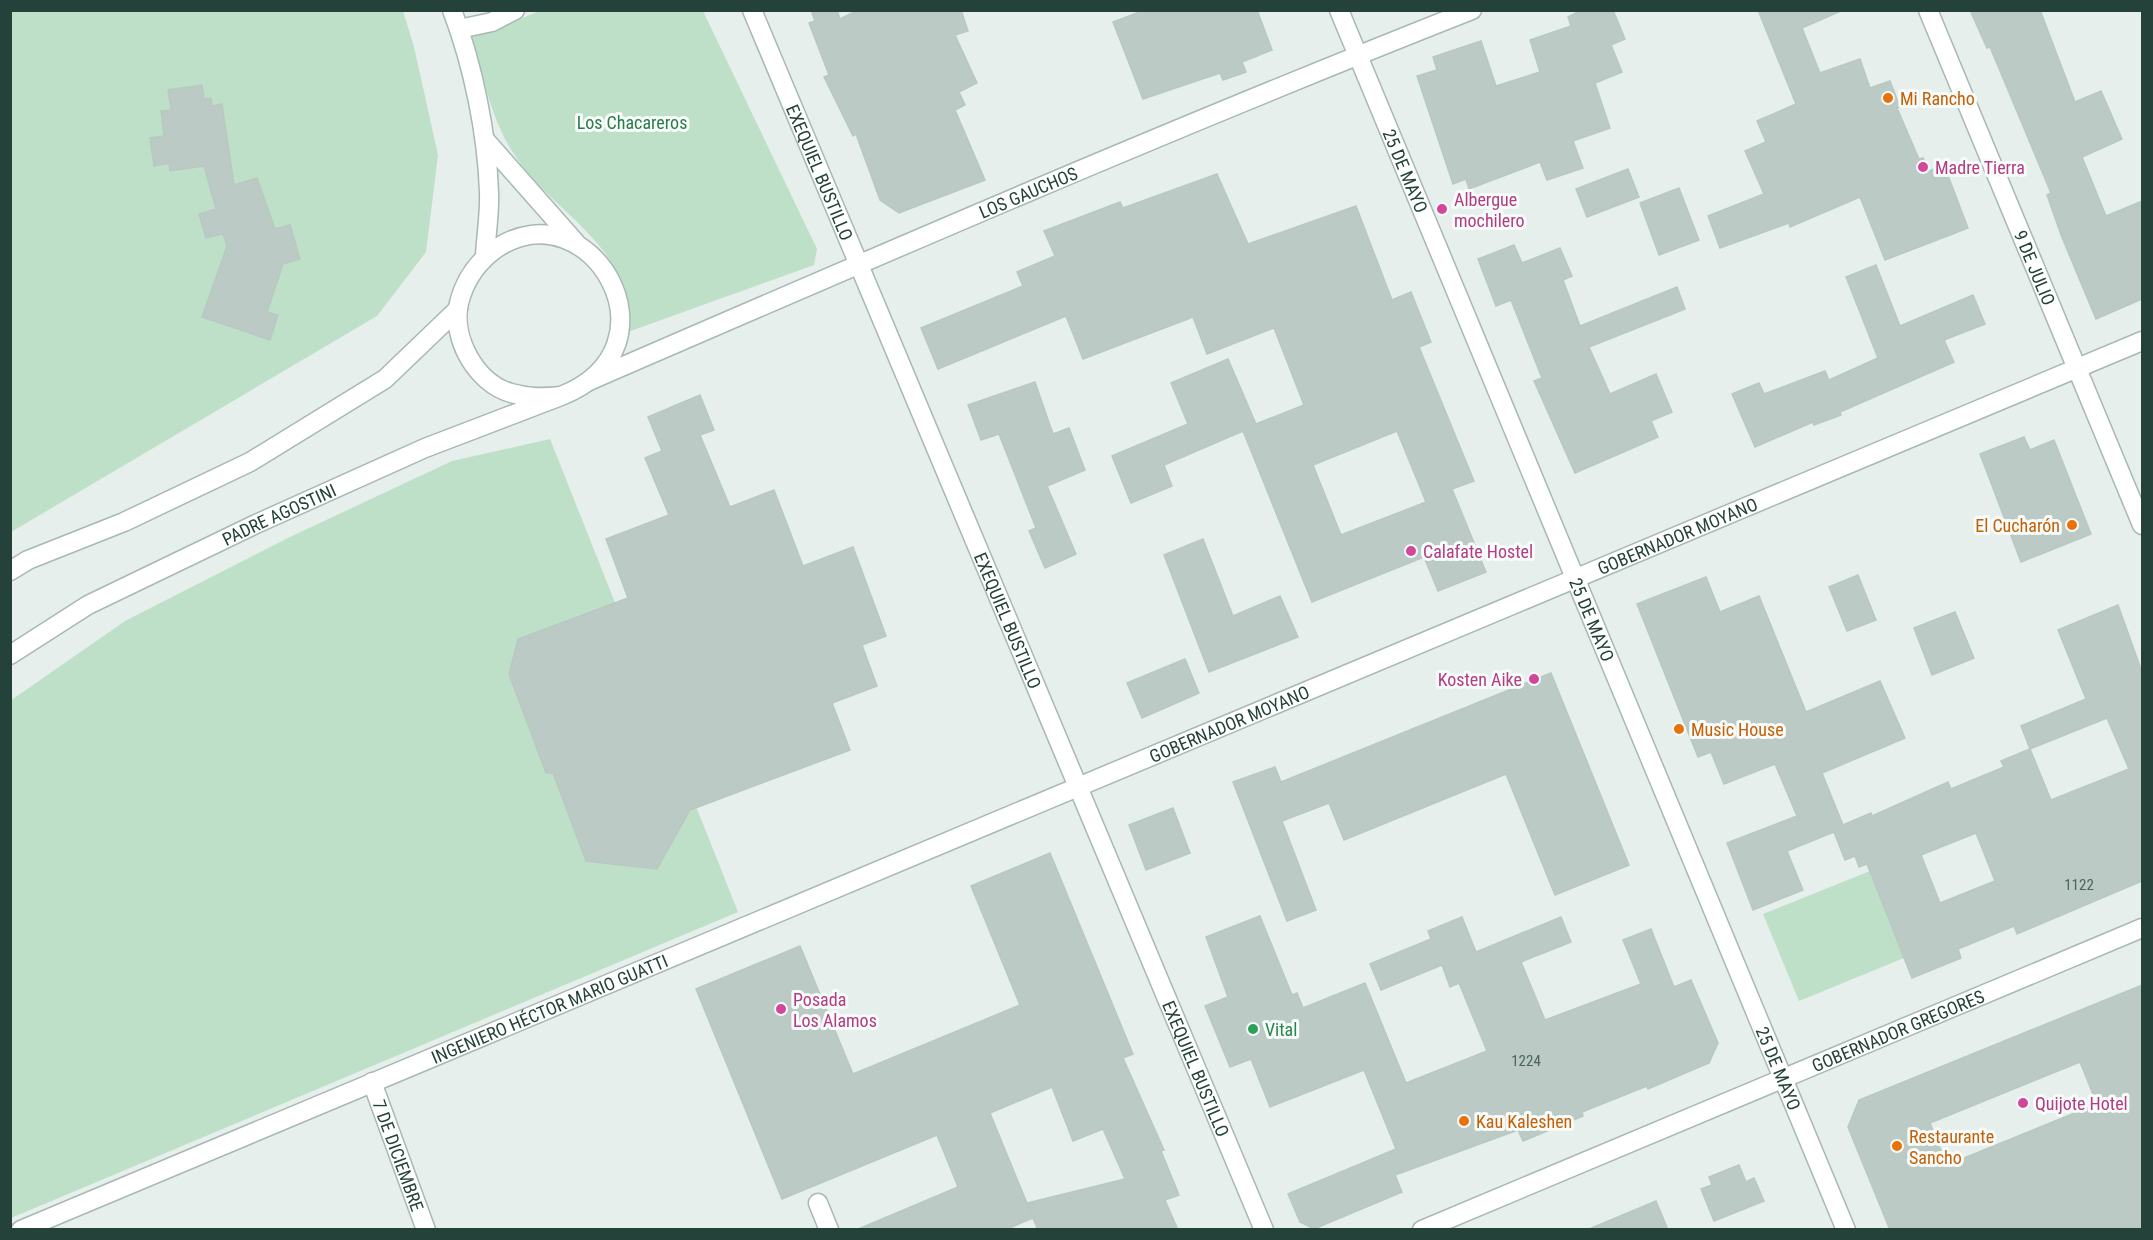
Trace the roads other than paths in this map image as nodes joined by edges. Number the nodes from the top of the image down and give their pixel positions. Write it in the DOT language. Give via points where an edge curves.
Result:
graph roads {
  1 [pos="452,10"];
  2 [pos="515,10"];
  3 [pos="752,10"];
  4 [pos="1339,10"];
  5 [pos="1472,10"];
  6 [pos="1928,10"];
  7 [pos="459,28"];
  8 [pos="1358,55"];
  9 [pos="486,141"];
  10 [pos="579,246"];
  11 [pos="485,256"];
  12 [pos="859,262"];
  13 [pos="458,309"];
  14 [pos="2142,341"];
  15 [pos="2077,368"];
  16 [pos="590,381"];
  17 [pos="561,396"];
  18 [pos="2142,525"];
  19 [pos="10,571"];
  20 [pos="1575,578"];
  21 [pos="10,656"];
  22 [pos="1079,786"];
  23 [pos="2142,928"];
  24 [pos="1783,1078"];
  25 [pos="372,1082"];
  26 [pos="818,1203"];
  27 [pos="21,1230"];
  28 [pos="426,1230"];
  29 [pos="829,1230"];
  30 [pos="1264,1230"];
  31 [pos="1422,1230"];
  32 [pos="1846,1230"];
  1 -- 7 [label="street"];
  2 -- 7 [label="street" via="492,22"];
  3 -- 12 [label="street, EXEQUIEL BUSTILLO"];
  4 -- 8 [label="street, 25 DE MAYO"];
  5 -- 8 [label="street, LOS GAUCHOS"];
  6 -- 15 [label="street, 9 DE JULIO"];
  7 -- 9 [label="street"];
  8 -- 12 [label="street, LOS GAUCHOS"];
  8 -- 20 [label="street, 25 DE MAYO"];
  9 -- 10 [label="street"];
  9 -- 11 [label="street" via="489,194"];
  10 -- 11 [label="street" via="555,237 530,236 506,243"];
  10 -- 16 [label="street" via="600,262 614,285 620,310 618,337 608,361"];
  11 -- 13 [label="street" via="462,290"];
  12 -- 16 [label="street, LOS GAUCHOS"];
  12 -- 22 [label="street, EXEQUIEL BUSTILLO"];
  13 -- 17 [label="street" via="459,335 469,359 486,379 518,395"];
  13 -- 19 [label="street" via="385,379 250,462"];
  14 -- 15 [label="street, GOBERNADOR MOYANO"];
  15 -- 18 [label="street, 9 DE JULIO"];
  15 -- 20 [label="street, GOBERNADOR MOYANO"];
  16 -- 17 [label="street"];
  17 -- 21 [label="street, PADRE AGOSTINI" via="425,448 245,529 88,604"];
  20 -- 22 [label="street, GOBERNADOR MOYANO"];
  20 -- 24 [label="street, 25 DE MAYO"];
  22 -- 25 [label="street, INGENIERO HÉCTOR MARIO GUATTI"];
  22 -- 30 [label="street, EXEQUIEL BUSTILLO"];
  23 -- 24 [label="street, GOBERNADOR GREGORES"];
  24 -- 31 [label="street, GOBERNADOR GREGORES"];
  24 -- 32 [label="street, 25 DE MAYO"];
  25 -- 27 [label="street, INGENIERO HÉCTOR MARIO GUATTI"];
  25 -- 28 [label="street, 7 DE DICIEMBRE"];
  26 -- 29 [label="street"];
}
